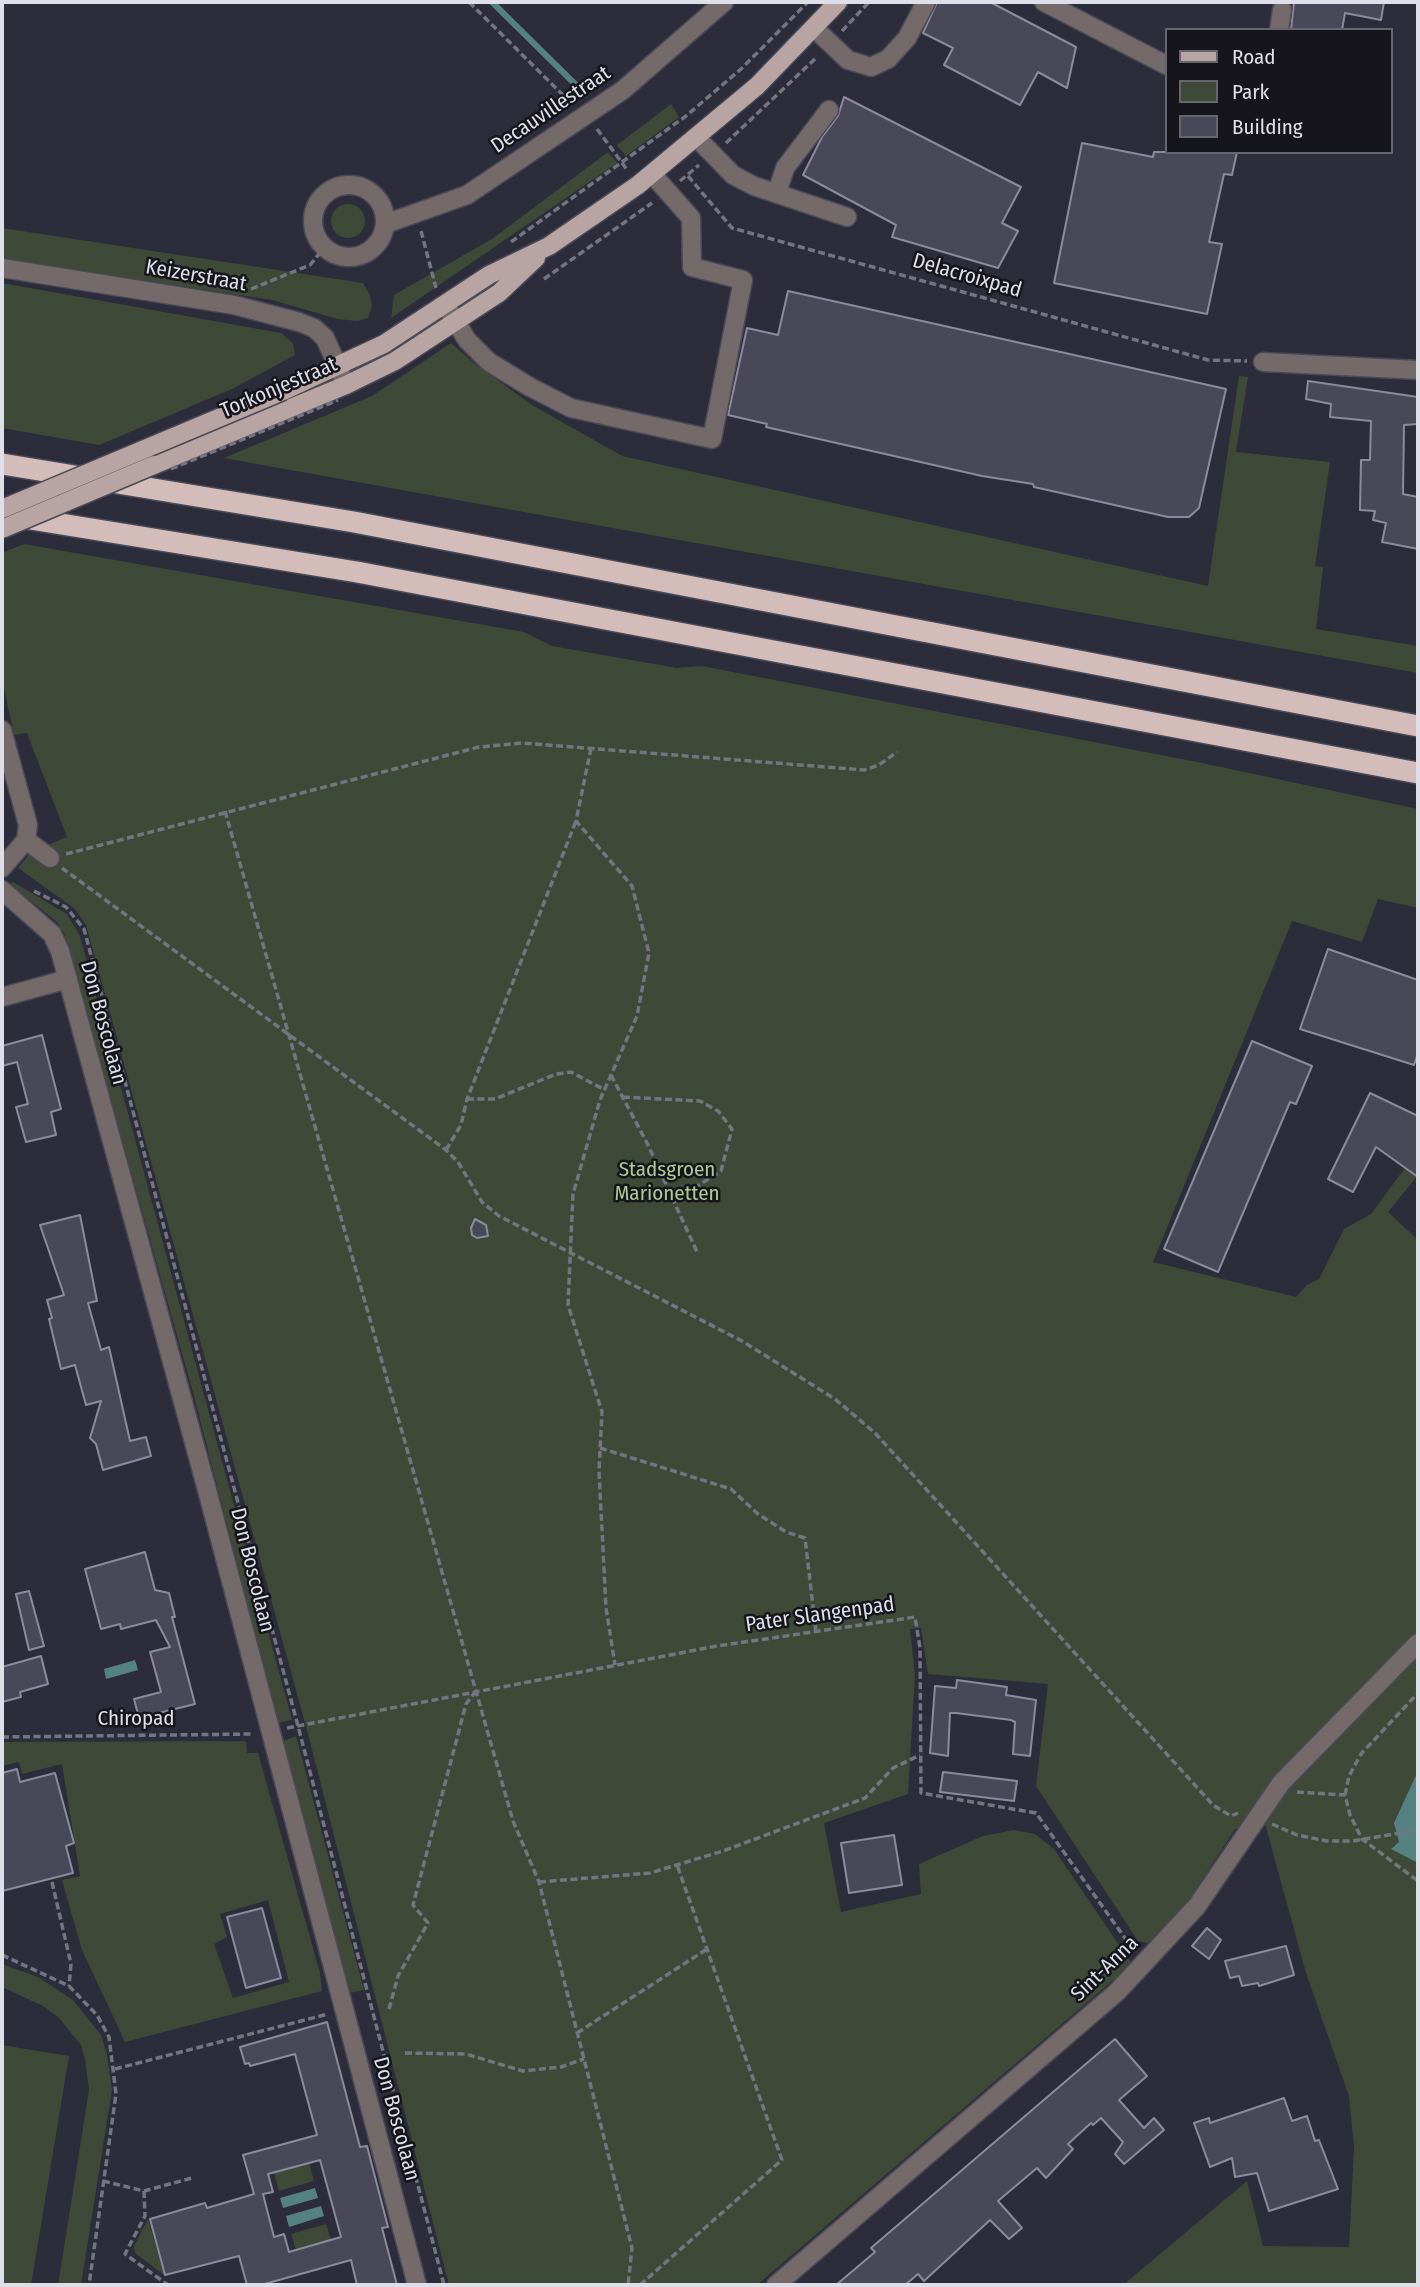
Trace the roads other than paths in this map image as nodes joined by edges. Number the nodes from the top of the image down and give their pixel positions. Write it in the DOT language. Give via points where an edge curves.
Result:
graph roads {
  1 [pos="724,2"];
  2 [pos="838,2"];
  3 [pos="926,2"];
  4 [pos="1044,2"];
  5 [pos="1282,10"];
  6 [pos="814,28"];
  7 [pos="1279,28"];
  8 [pos="1164,64"];
  9 [pos="829,110"];
  10 [pos="697,138"];
  11 [pos="653,175"];
  12 [pos="777,194"];
  13 [pos="847,217"];
  14 [pos="385,224"];
  15 [pos="548,246"];
  16 [pos="2,268"];
  17 [pos="441,298"];
  18 [pos="455,324"];
  19 [pos="1263,362"];
  20 [pos="339,366"];
  21 [pos="1418,370"];
  22 [pos="346,385"];
  23 [pos="2,464"];
  24 [pos="2,512"];
  25 [pos="2,529"];
  26 [pos="1418,726"];
  27 [pos="2,730"];
  28 [pos="1418,773"];
  29 [pos="26,840"];
  30 [pos="50,858"];
  31 [pos="2,868"];
  32 [pos="2,890"];
  33 [pos="68,979"];
  34 [pos="2,997"];
  35 [pos="1418,1643"];
  36 [pos="417,2285"];
  37 [pos="776,2285"];
  1 -- 14 [label="street, Decauvillestraat" via="623,90 467,195"];
  2 -- 6 [label="main road, Torkonjestraat"];
  3 -- 6 [label="street" via="906,38 888,59 871,67 848,60"];
  4 -- 8 [label="street"];
  5 -- 7 [label="street"];
  6 -- 10 [label="main road, Torkonjestraat"];
  9 -- 12 [label="street" via="785,168"];
  10 -- 11 [label="main road, Torkonjestraat"];
  10 -- 12 [label="street" via="733,175"];
  11 -- 15 [label="main road, Torkonjestraat"];
  11 -- 18 [label="street" via="691,218 692,267 743,280 712,439 571,408 489,362"];
  12 -- 13 [label="street"];
  14 -- 14 [label="street" via="367,253 345,257 324,248 313,226 313,214 318,203 336,188 360,187 379,202"];
  15 -- 17 [label="main road, Torkonjestraat"];
  15 -- 18 [label="main road, Torkonjestraat" via="499,293"];
  16 -- 20 [label="street, Keizerstraat" via="271,313 314,328 325,338"];
  17 -- 18 [label="street"];
  17 -- 20 [label="main road, Torkonjestraat" via="384,344"];
  18 -- 22 [label="main road, Torkonjestraat"];
  19 -- 21 [label="street"];
  20 -- 22 [label="street, Keizerstraat"];
  20 -- 24 [label="main road, Torkonjestraat, bridge"];
  22 -- 25 [label="main road, Torkonjestraat, bridge"];
  23 -- 26 [label="highway" via="354,522"];
  24 -- 28 [label="highway" via="357,572"];
  27 -- 29 [label="street" via="27,825"];
  29 -- 30 [label="street"];
  29 -- 31 [label="street"];
  32 -- 33 [label="street, Don Boscolaan" via="52,934"];
  33 -- 34 [label="street"];
  33 -- 36 [label="street, Don Boscolaan"];
  35 -- 37 [label="street, Sint-Anna" via="1280,1783 1197,1906 1144,1965"];
}
